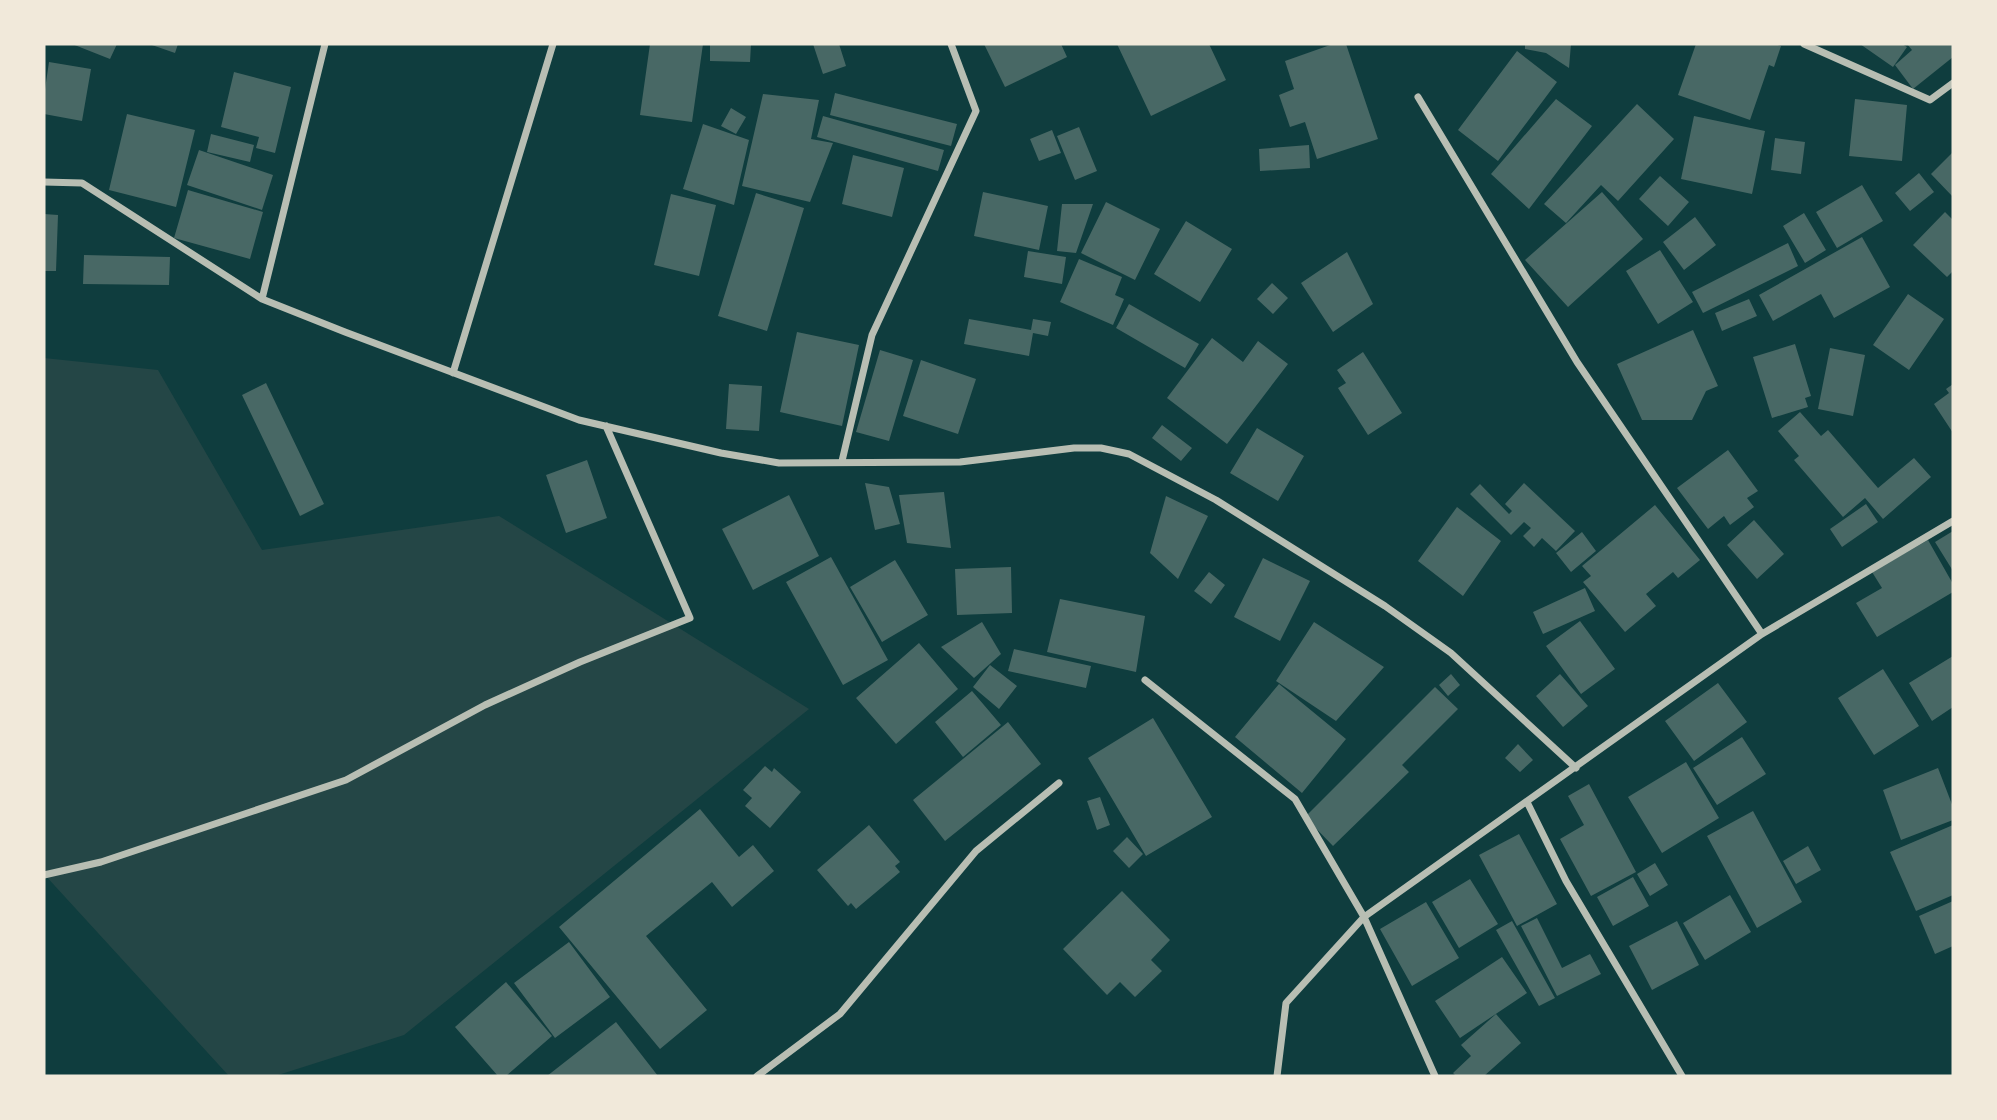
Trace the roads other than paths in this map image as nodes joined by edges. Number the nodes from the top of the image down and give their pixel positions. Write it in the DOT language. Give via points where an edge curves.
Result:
graph roads {
  1 [pos="325,44"];
  2 [pos="553,44"];
  3 [pos="951,44"];
  4 [pos="1804,44"];
  5 [pos="1953,83"];
  6 [pos="1418,97"];
  7 [pos="44,182"];
  8 [pos="262,299"];
  9 [pos="453,373"];
  10 [pos="606,426"];
  11 [pos="842,461"];
  12 [pos="1953,521"];
  13 [pos="1762,634"];
  14 [pos="1145,680"];
  15 [pos="1576,768"];
  16 [pos="1059,783"];
  17 [pos="1527,802"];
  18 [pos="44,875"];
  19 [pos="1364,917"];
  20 [pos="757,1076"];
  21 [pos="1277,1076"];
  22 [pos="1435,1076"];
  23 [pos="1682,1076"];
  1 -- 8 [label="street"];
  2 -- 9 [label="street"];
  3 -- 11 [label="street" via="976,111 872,335"];
  4 -- 5 [label="street" via="1930,100"];
  6 -- 13 [label="street" via="1577,362"];
  7 -- 8 [label="street" via="82,183"];
  8 -- 9 [label="street"];
  9 -- 10 [label="street"];
  10 -- 11 [label="street" via="779,463"];
  10 -- 18 [label="street" via="690,618 485,705 346,780 101,862"];
  11 -- 15 [label="street" via="960,462 1074,448 1129,454 1216,500 1385,606 1451,653"];
  12 -- 13 [label="street"];
  13 -- 15 [label="street"];
  14 -- 19 [label="street" via="1295,799"];
  15 -- 17 [label="street"];
  16 -- 20 [label="street" via="976,851 840,1014"];
  17 -- 19 [label="street"];
  17 -- 23 [label="street" via="1566,881"];
  19 -- 21 [label="street" via="1286,1003"];
  19 -- 22 [label="street"];
}
